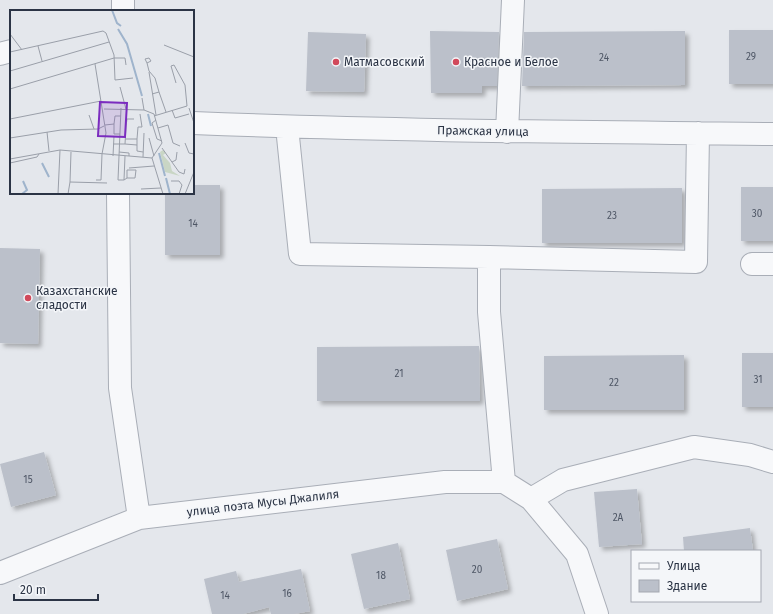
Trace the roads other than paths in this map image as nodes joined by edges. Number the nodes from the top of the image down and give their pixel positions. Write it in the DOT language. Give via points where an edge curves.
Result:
graph roads {
  1 [pos="124,0"];
  2 [pos="513,0"];
  3 [pos="123,10"];
  4 [pos="10,51"];
  5 [pos="0,54"];
  6 [pos="194,123"];
  7 [pos="287,127"];
  8 [pos="507,132"];
  9 [pos="698,133"];
  10 [pos="773,134"];
  11 [pos="118,194"];
  12 [pos="489,257"];
  13 [pos="773,462"];
  14 [pos="504,482"];
  15 [pos="531,499"];
  16 [pos="139,518"];
  17 [pos="0,573"];
  18 [pos="597,614"];
  1 -- 3 [label="street"];
  2 -- 8 [label="street"];
  4 -- 5 [label="street"];
  6 -- 7 [label="street, Пражская улица"];
  7 -- 8 [label="street, Пражская улица"];
  7 -- 12 [label="street" via="300,254"];
  8 -- 9 [label="street, Пражская улица"];
  9 -- 10 [label="street, Пражская улица"];
  9 -- 12 [label="street" via="696,262"];
  11 -- 16 [label="street" via="120,388"];
  12 -- 14 [label="street" via="489,312"];
  13 -- 15 [label="street" via="750,455 694,447 563,480"];
  14 -- 15 [label="street"];
  14 -- 16 [label="street, улица поэта Мусы Джалиля" via="445,482"];
  15 -- 18 [label="street" via="577,554"];
  16 -- 17 [label="street, улица поэта Мусы Джалиля"];
}
